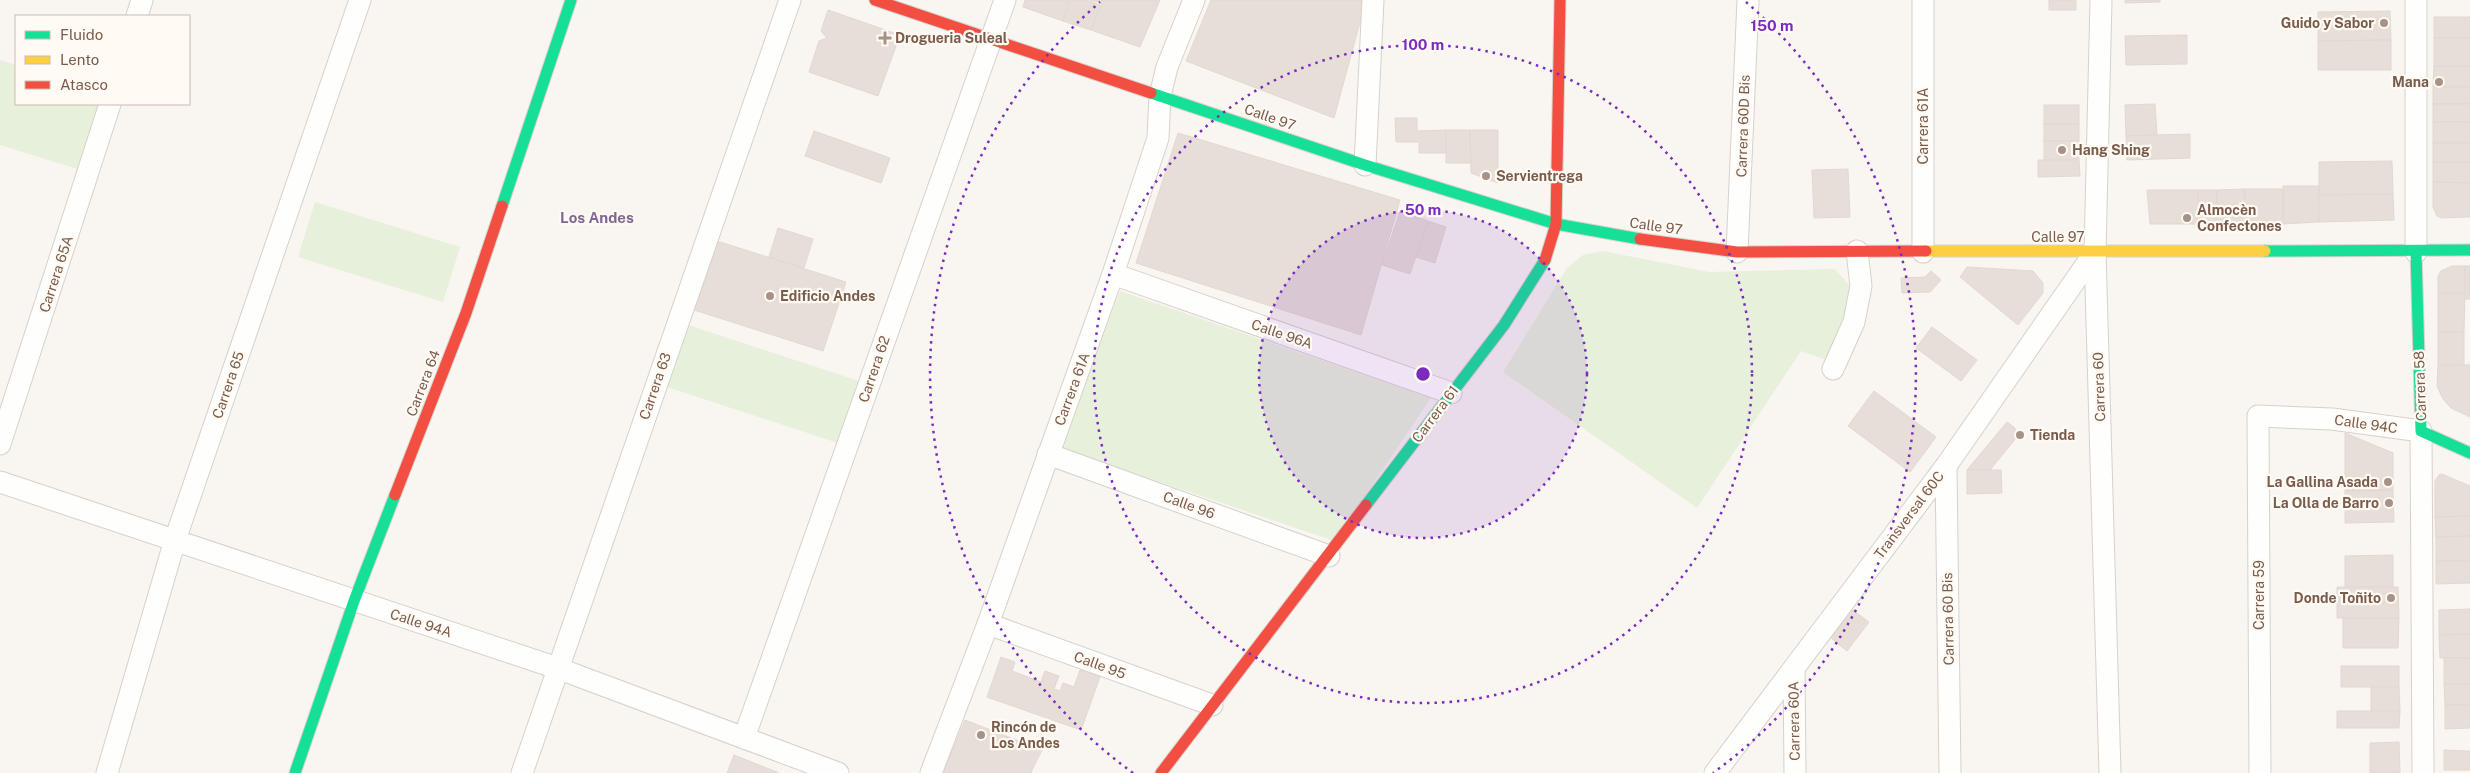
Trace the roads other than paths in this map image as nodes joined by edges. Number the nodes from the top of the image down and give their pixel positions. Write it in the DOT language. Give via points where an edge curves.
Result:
graph roads {
  1 [pos="142,0"];
  2 [pos="360,0"];
  3 [pos="570,0"];
  4 [pos="790,0"];
  5 [pos="875,0"];
  6 [pos="1005,0"];
  7 [pos="1194,0"];
  8 [pos="1373,0"];
  9 [pos="1560,0"];
  10 [pos="1748,0"];
  11 [pos="1923,0"];
  12 [pos="2101,0"];
  13 [pos="2416,0"];
  14 [pos="137,15"];
  15 [pos="991,39"];
  16 [pos="1160,96"];
  17 [pos="110,105"];
  18 [pos="1365,165"];
  19 [pos="1556,224"];
  20 [pos="2470,250"];
  21 [pos="1857,251"];
  22 [pos="1737,252"];
  23 [pos="1923,252"];
  24 [pos="2095,252"];
  25 [pos="2416,252"];
  26 [pos="1113,274"];
  27 [pos="1833,368"];
  28 [pos="1451,393"];
  29 [pos="2258,416"];
  30 [pos="2421,431"];
  31 [pos="0,444"];
  32 [pos="2470,453"];
  33 [pos="1048,454"];
  34 [pos="1946,466"];
  35 [pos="0,482"];
  36 [pos="175,540"];
  37 [pos="1329,556"];
  38 [pos="354,601"];
  39 [pos="988,624"];
  40 [pos="557,668"];
  41 [pos="1794,669"];
  42 [pos="1212,705"];
  43 [pos="744,738"];
  44 [pos="108,773"];
  45 [pos="295,773"];
  46 [pos="522,773"];
  47 [pos="838,773"];
  48 [pos="931,773"];
  49 [pos="1161,773"];
  50 [pos="1715,773"];
  51 [pos="1795,773"];
  52 [pos="1950,773"];
  53 [pos="2110,773"];
  54 [pos="2260,773"];
  55 [pos="2423,773"];
  1 -- 14 [label="street"];
  2 -- 36 [label="street, Carrera 65"];
  3 -- 38 [label="street, Carrera 64" via="466,313"];
  4 -- 40 [label="street, Carrera 63"];
  5 -- 15 [label="street, Calle 97"];
  6 -- 15 [label="street, Carrera 62"];
  7 -- 16 [label="street, Carrera 61A" via="1167,67"];
  8 -- 18 [label="street"];
  9 -- 19 [label="street, Carrera 61"];
  10 -- 22 [label="street, Carrera 60D Bis"];
  11 -- 23 [label="street, Carrera 61A"];
  12 -- 24 [label="street, Carrera 60"];
  13 -- 25 [label="street, Carrera 58"];
  15 -- 16 [label="street, Calle 97"];
  15 -- 43 [label="street, Carrera 62"];
  16 -- 18 [label="street, Calle 97"];
  16 -- 26 [label="street, Carrera 61A" via="1158,138"];
  17 -- 31 [label="street, Carrera 65A"];
  18 -- 19 [label="street, Calle 97"];
  19 -- 22 [label="street, Calle 97"];
  19 -- 28 [label="street, Carrera 61" via="1546,259 1504,325"];
  20 -- 25 [label="street, Calle 97"];
  21 -- 22 [label="street, Calle 97"];
  21 -- 23 [label="street, Calle 97"];
  21 -- 27 [label="street" via="1861,286 1854,322"];
  23 -- 24 [label="street, Calle 97"];
  24 -- 25 [label="street, Calle 97"];
  24 -- 34 [label="street, Transversal 60C"];
  24 -- 53 [label="street, Carrera 60"];
  25 -- 30 [label="street, Carrera 58"];
  26 -- 28 [label="street, Calle 96A"];
  26 -- 33 [label="street, Carrera 61A"];
  28 -- 37 [label="street, Carrera 61"];
  29 -- 30 [label="street, Calle 94C" via="2332,419"];
  29 -- 54 [label="street, Carrera 59"];
  30 -- 32 [label="street, Calle 94C"];
  30 -- 55 [label="street, Carrera 58"];
  33 -- 37 [label="street, Calle 96"];
  33 -- 39 [label="street, Carrera 61A"];
  34 -- 41 [label="street, Transversal 60C"];
  34 -- 52 [label="street, Carrera 60 Bis"];
  35 -- 36 [label="street, Calle 94A"];
  36 -- 38 [label="street, Calle 94A"];
  36 -- 44 [label="street, Carrera 65"];
  37 -- 42 [label="street, Carrera 61"];
  38 -- 40 [label="street, Calle 94A"];
  38 -- 45 [label="street, Carrera 64"];
  39 -- 42 [label="street, Calle 95"];
  39 -- 48 [label="street, Carrera 61A"];
  40 -- 43 [label="street, Calle 94A"];
  40 -- 46 [label="street, Carrera 63"];
  41 -- 50 [label="street, Transversal 60C"];
  41 -- 51 [label="street, Carrera 60A"];
  42 -- 49 [label="street, Carrera 61"];
  43 -- 47 [label="street, Calle 94A"];
}
